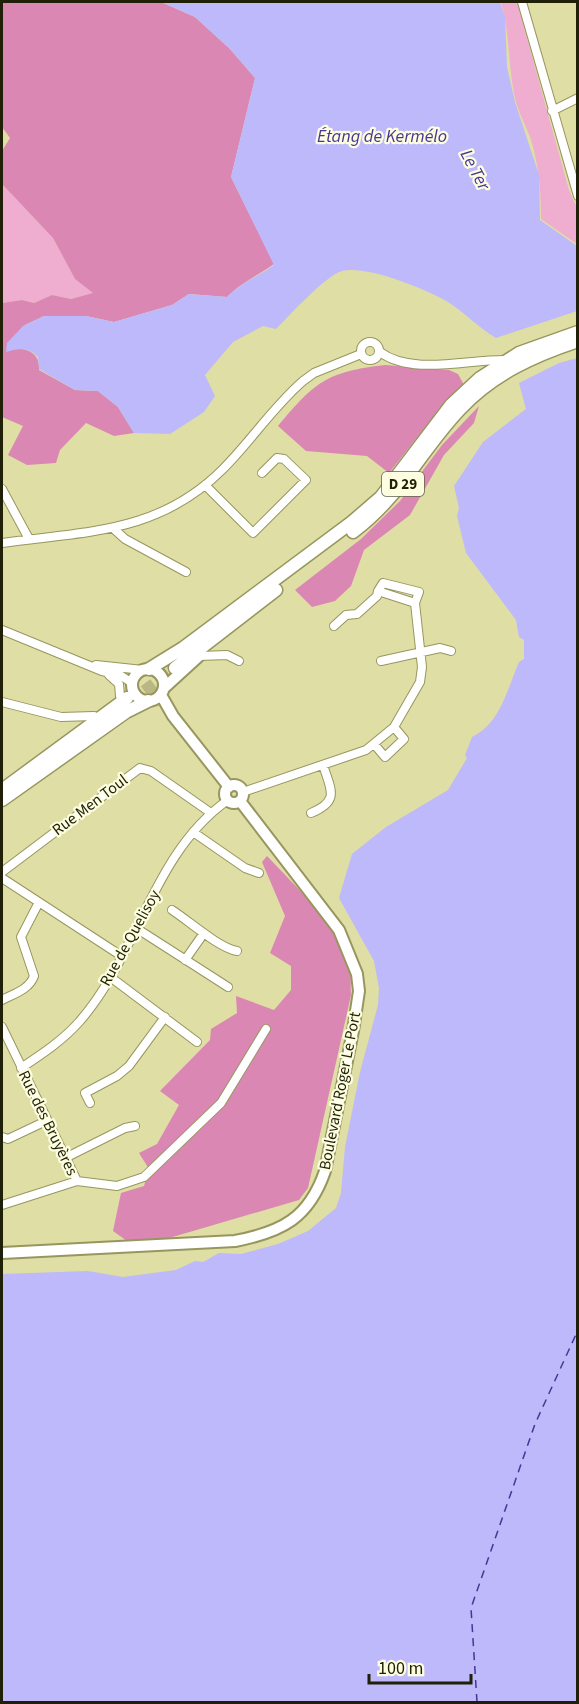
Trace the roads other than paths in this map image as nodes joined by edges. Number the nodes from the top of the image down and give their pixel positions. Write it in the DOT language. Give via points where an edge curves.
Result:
graph roads {
  1 [pos="522,2"];
  2 [pos="578,98"];
  3 [pos="552,111"];
  4 [pos="578,196"];
  5 [pos="578,332"];
  6 [pos="578,341"];
  7 [pos="380,352"];
  8 [pos="361,354"];
  9 [pos="508,364"];
  10 [pos="262,473"];
  11 [pos="205,485"];
  12 [pos="2,489"];
  13 [pos="114,529"];
  14 [pos="29,540"];
  15 [pos="2,543"];
  16 [pos="186,572"];
  17 [pos="280,582"];
  18 [pos="334,626"];
  19 [pos="2,630"];
  20 [pos="451,651"];
  21 [pos="421,652"];
  22 [pos="199,656"];
  23 [pos="240,661"];
  24 [pos="381,661"];
  25 [pos="88,664"];
  26 [pos="174,667"];
  27 [pos="146,670"];
  28 [pos="102,671"];
  29 [pos="162,692"];
  30 [pos="128,693"];
  31 [pos="148,701"];
  32 [pos="2,702"];
  33 [pos="94,716"];
  34 [pos="394,727"];
  35 [pos="374,744"];
  36 [pos="323,765"];
  37 [pos="229,787"];
  38 [pos="2,789"];
  39 [pos="242,796"];
  40 [pos="2,799"];
  41 [pos="228,800"];
  42 [pos="211,813"];
  43 [pos="311,813"];
  44 [pos="193,832"];
  45 [pos="2,872"];
  46 [pos="259,873"];
  47 [pos="2,878"];
  48 [pos="38,904"];
  49 [pos="172,910"];
  50 [pos="135,927"];
  51 [pos="204,933"];
  52 [pos="237,951"];
  53 [pos="120,956"];
  54 [pos="185,960"];
  55 [pos="109,976"];
  56 [pos="228,987"];
  57 [pos="2,1000"];
  58 [pos="165,1017"];
  59 [pos="2,1027"];
  60 [pos="266,1029"];
  61 [pos="197,1042"];
  62 [pos="21,1068"];
  63 [pos="90,1103"];
  64 [pos="46,1121"];
  65 [pos="135,1126"];
  66 [pos="2,1137"];
  67 [pos="65,1158"];
  68 [pos="77,1180"];
  69 [pos="2,1205"];
  70 [pos="2,1253"];
  1 -- 3 [label="street"];
  2 -- 3 [label="street"];
  3 -- 4 [label="street"];
  5 -- 9 [label="main road, D 29"];
  6 -- 9 [label="main road, D 29"];
  7 -- 8 [label="street" via="372,361"];
  7 -- 8 [label="street" via="377,345 369,342"];
  7 -- 9 [label="street" via="399,362"];
  8 -- 11 [label="street" via="303,381"];
  9 -- 17 [label="main road, D 29" via="459,410 387,503"];
  10 -- 11 [label="street" via="277,458 285,459 306,480 253,533"];
  11 -- 13 [label="street" via="166,512"];
  12 -- 14 [label="street"];
  13 -- 14 [label="street"];
  13 -- 16 [label="street"];
  14 -- 15 [label="street"];
  17 -- 22 [label="main road"];
  17 -- 26 [label="main road, D 29"];
  17 -- 27 [label="main road"];
  18 -- 21 [label="street" via="346,615 357,614 378,591 415,603"];
  19 -- 25 [label="street"];
  20 -- 21 [label="street" via="440,648"];
  21 -- 24 [label="street"];
  21 -- 34 [label="street" via="418,689"];
  22 -- 23 [label="street" via="227,655"];
  22 -- 29 [label="street"];
  25 -- 27 [label="street"];
  25 -- 28 [label="street"];
  27 -- 29 [label="street" via="160,675"];
  27 -- 30 [label="street" via="137,674"];
  28 -- 30 [label="street"];
  28 -- 30 [label="street" via="120,675"];
  29 -- 31 [label="street"];
  29 -- 37 [label="street" via="172,716"];
  30 -- 31 [label="street"];
  30 -- 33 [label="street"];
  30 -- 38 [label="main road"];
  30 -- 40 [label="main road"];
  31 -- 40 [label="main road" via="126,712"];
  32 -- 33 [label="street" via="61,717"];
  33 -- 38 [label="main road"];
  34 -- 35 [label="street"];
  34 -- 35 [label="street" via="404,739 385,757"];
  35 -- 36 [label="street"];
  36 -- 39 [label="street"];
  36 -- 43 [label="street" via="330,801"];
  37 -- 39 [label="street" via="238,786"];
  37 -- 41 [label="street" via="225,793"];
  39 -- 41 [label="street" via="235,803"];
  39 -- 70 [label="street, Boulevard Roger Le Port" via="339,930 357,974 359,991 353,1032 320,1188 293,1220 259,1237"];
  41 -- 42 [label="street, Rue de Quelisoy"];
  42 -- 44 [label="street, Rue de Quelisoy"];
  42 -- 45 [label="street, Rue Men Toul" via="151,771 140,768"];
  44 -- 46 [label="street" via="245,868"];
  44 -- 50 [label="street, Rue de Quelisoy" via="174,856"];
  47 -- 48 [label="street"];
  48 -- 53 [label="street"];
  48 -- 57 [label="street" via="21,937 34,976 28,986"];
  49 -- 51 [label="street"];
  50 -- 53 [label="street, Rue de Quelisoy"];
  50 -- 54 [label="street"];
  51 -- 52 [label="street"];
  51 -- 54 [label="street"];
  53 -- 55 [label="street, Rue de Quelisoy"];
  54 -- 56 [label="street"];
  55 -- 58 [label="street"];
  55 -- 62 [label="street, Rue de Quelisoy" via="78,1023"];
  58 -- 61 [label="street"];
  58 -- 63 [label="street" via="129,1066 85,1093"];
  59 -- 62 [label="street, Rue des Bruyères"];
  60 -- 68 [label="street" via="222,1103 144,1177 117,1186"];
  62 -- 64 [label="street, Rue des Bruyères"];
  64 -- 66 [label="street" via="8,1139"];
  64 -- 67 [label="street, Rue des Bruyères"];
  65 -- 67 [label="street"];
  67 -- 68 [label="street, Rue des Bruyères"];
  68 -- 69 [label="street, Rue des Bruyères"];
}
